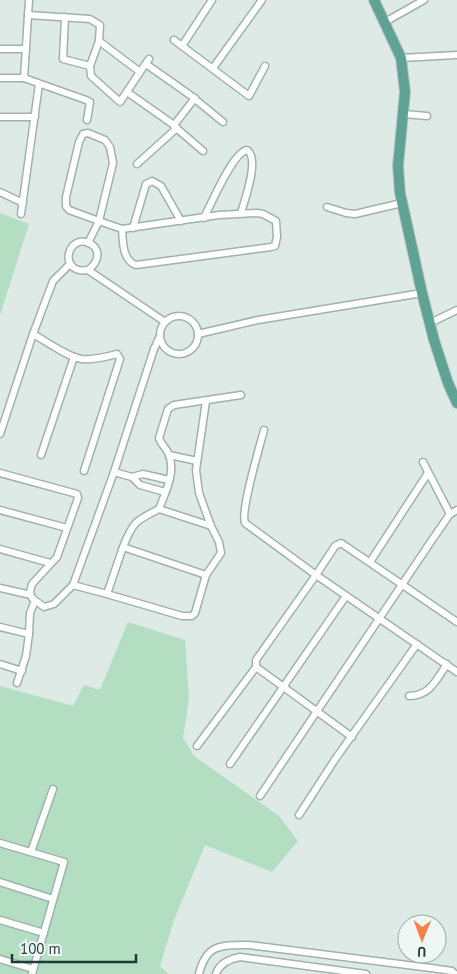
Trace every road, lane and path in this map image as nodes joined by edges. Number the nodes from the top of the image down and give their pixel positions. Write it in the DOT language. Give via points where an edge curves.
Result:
graph roads {
  1 [pos="29,0"];
  2 [pos="212,0"];
  3 [pos="262,0"];
  4 [pos="374,0"];
  5 [pos="424,0"];
  6 [pos="28,15"];
  7 [pos="65,17"];
  8 [pos="385,22"];
  9 [pos="174,40"];
  10 [pos="99,41"];
  11 [pos="182,46"];
  12 [pos="0,49"];
  13 [pos="26,49"];
  14 [pos="457,55"];
  15 [pos="401,58"];
  16 [pos="90,66"];
  17 [pos="264,66"];
  18 [pos="213,68"];
  19 [pos="140,72"];
  20 [pos="0,78"];
  21 [pos="24,78"];
  22 [pos="39,84"];
  23 [pos="127,92"];
  24 [pos="194,98"];
  25 [pos="404,114"];
  26 [pos="427,116"];
  27 [pos="0,117"];
  28 [pos="35,117"];
  29 [pos="87,120"];
  30 [pos="223,122"];
  31 [pos="175,126"];
  32 [pos="203,151"];
  33 [pos="137,164"];
  34 [pos="0,192"];
  35 [pos="23,203"];
  36 [pos="402,203"];
  37 [pos="327,207"];
  38 [pos="242,213"];
  39 [pos="21,214"];
  40 [pos="204,218"];
  41 [pos="99,221"];
  42 [pos="182,221"];
  43 [pos="132,228"];
  44 [pos="122,229"];
  45 [pos="88,243"];
  46 [pos="70,264"];
  47 [pos="88,270"];
  48 [pos="422,293"];
  49 [pos="457,310"];
  50 [pos="165,322"];
  51 [pos="430,323"];
  52 [pos="33,334"];
  53 [pos="198,334"];
  54 [pos="160,336"];
  55 [pos="74,357"];
  56 [pos="241,395"];
  57 [pos="206,401"];
  58 [pos="457,404"];
  59 [pos="264,430"];
  60 [pos="0,434"];
  61 [pos="41,455"];
  62 [pos="169,455"];
  63 [pos="198,461"];
  64 [pos="423,462"];
  65 [pos="84,471"];
  66 [pos="114,472"];
  67 [pos="428,473"];
  68 [pos="1,476"];
  69 [pos="132,477"];
  70 [pos="169,480"];
  71 [pos="165,492"];
  72 [pos="159,509"];
  73 [pos="0,510"];
  74 [pos="457,510"];
  75 [pos="450,514"];
  76 [pos="211,526"];
  77 [pos="67,528"];
  78 [pos="123,547"];
  79 [pos="0,550"];
  80 [pos="370,562"];
  81 [pos="50,564"];
  82 [pos="206,575"];
  83 [pos="316,575"];
  84 [pos="403,584"];
  85 [pos="73,585"];
  86 [pos="0,588"];
  87 [pos="107,594"];
  88 [pos="346,596"];
  89 [pos="33,598"];
  90 [pos="380,618"];
  91 [pos="457,622"];
  92 [pos="0,627"];
  93 [pos="29,634"];
  94 [pos="417,644"];
  95 [pos="0,664"];
  96 [pos="446,664"];
  97 [pos="256,667"];
  98 [pos="22,671"];
  99 [pos="457,672"];
  100 [pos="17,683"];
  101 [pos="282,687"];
  102 [pos="410,696"];
  103 [pos="317,710"];
  104 [pos="352,737"];
  105 [pos="197,746"];
  106 [pos="230,764"];
  107 [pos="53,789"];
  108 [pos="260,796"];
  109 [pos="299,815"];
  110 [pos="0,842"];
  111 [pos="31,852"];
  112 [pos="0,882"];
  113 [pos="54,899"];
  114 [pos="0,920"];
  115 [pos="44,933"];
  116 [pos="0,959"];
  117 [pos="33,972"];
  118 [pos="199,974"];
  119 [pos="216,974"];
  120 [pos="366,974"];
  121 [pos="455,974"];
  1 -- 6 [label="street"];
  2 -- 11 [label="street"];
  3 -- 18 [label="street"];
  4 -- 8 [label="main road"];
  5 -- 8 [label="street"];
  6 -- 7 [label="street"];
  6 -- 13 [label="street"];
  7 -- 10 [label="street" via="90,19 100,25"];
  7 -- 16 [label="street" via="63,59"];
  8 -- 15 [label="main road"];
  9 -- 11 [label="street"];
  10 -- 16 [label="street"];
  10 -- 19 [label="street"];
  11 -- 18 [label="street"];
  12 -- 13 [label="street"];
  13 -- 21 [label="street"];
  14 -- 15 [label="street"];
  15 -- 25 [label="main road" via="405,82"];
  16 -- 23 [label="street" via="91,76 120,102"];
  17 -- 18 [label="street" via="249,96"];
  19 -- 23 [label="street"];
  19 -- 24 [label="street" via="148,61"];
  20 -- 21 [label="street"];
  21 -- 22 [label="street"];
  22 -- 28 [label="street"];
  22 -- 29 [label="street" via="90,102"];
  23 -- 31 [label="street"];
  24 -- 30 [label="street"];
  24 -- 31 [label="street"];
  25 -- 26 [label="street"];
  25 -- 36 [label="main road" via="398,166"];
  27 -- 28 [label="street"];
  28 -- 35 [label="street"];
  31 -- 32 [label="street"];
  31 -- 33 [label="street"];
  34 -- 35 [label="street"];
  35 -- 39 [label="street"];
  36 -- 37 [label="street" via="355,214"];
  36 -- 48 [label="main road"];
  38 -- 40 [label="street"];
  38 -- 40 [label="street" via="253,163 251,153 246,150 238,154 230,166"];
  38 -- 44 [label="street" via="263,214 276,221 275,246 136,265 126,256"];
  40 -- 42 [label="street"];
  41 -- 41 [label="street" via="113,155 106,140 88,133 83,134 79,142 66,206"];
  41 -- 44 [label="street"];
  41 -- 45 [label="street"];
  42 -- 43 [label="street"];
  42 -- 43 [label="street" via="161,186 152,181 146,184"];
  43 -- 44 [label="street"];
  45 -- 46 [label="street" via="76,243 71,248 68,253"];
  45 -- 47 [label="street" via="97,253 94,266"];
  46 -- 47 [label="street" via="76,269"];
  46 -- 52 [label="street" via="53,281"];
  47 -- 50 [label="street"];
  48 -- 51 [label="main road"];
  48 -- 53 [label="street"];
  49 -- 51 [label="street"];
  50 -- 53 [label="street" via="173,317 187,318 195,324"];
  50 -- 54 [label="street"];
  51 -- 58 [label="main road" via="443,371"];
  52 -- 55 [label="street"];
  52 -- 60 [label="street"];
  53 -- 54 [label="street" via="193,348 180,354 166,349"];
  54 -- 66 [label="street"];
  55 -- 61 [label="street"];
  55 -- 65 [label="street" via="82,359 117,354 120,359"];
  56 -- 57 [label="street"];
  57 -- 62 [label="street" via="168,408 160,438"];
  57 -- 63 [label="street"];
  59 -- 83 [label="street" via="243,518 260,535"];
  62 -- 63 [label="street"];
  62 -- 70 [label="street"];
  63 -- 76 [label="street" via="198,486"];
  64 -- 67 [label="street"];
  66 -- 69 [label="street"];
  66 -- 85 [label="street"];
  67 -- 75 [label="street"];
  67 -- 80 [label="street"];
  68 -- 77 [label="street" via="76,492 78,498"];
  69 -- 70 [label="street" via="143,474"];
  69 -- 71 [label="street" via="140,485"];
  70 -- 71 [label="street"];
  71 -- 72 [label="street"];
  72 -- 76 [label="street"];
  72 -- 78 [label="street" via="132,525"];
  73 -- 77 [label="street"];
  74 -- 75 [label="street"];
  75 -- 84 [label="street"];
  76 -- 82 [label="street" via="221,553"];
  77 -- 81 [label="street" via="57,558"];
  78 -- 82 [label="street"];
  78 -- 87 [label="street"];
  79 -- 81 [label="street"];
  80 -- 83 [label="street" via="341,543 335,546"];
  80 -- 84 [label="street"];
  81 -- 89 [label="street" via="32,584"];
  82 -- 87 [label="street" via="195,613 188,617"];
  83 -- 88 [label="street"];
  83 -- 97 [label="street" via="256,660"];
  84 -- 90 [label="street"];
  84 -- 91 [label="street"];
  85 -- 87 [label="street"];
  85 -- 89 [label="street" via="49,606 44,607"];
  86 -- 89 [label="street"];
  88 -- 90 [label="street"];
  88 -- 101 [label="street"];
  89 -- 93 [label="street"];
  90 -- 94 [label="street"];
  90 -- 103 [label="street"];
  92 -- 93 [label="street"];
  93 -- 98 [label="street"];
  94 -- 96 [label="street"];
  94 -- 104 [label="street"];
  95 -- 98 [label="street"];
  96 -- 99 [label="street"];
  96 -- 102 [label="street" via="426,692"];
  97 -- 101 [label="street"];
  97 -- 105 [label="street"];
  98 -- 100 [label="street"];
  101 -- 103 [label="street"];
  101 -- 106 [label="street"];
  103 -- 104 [label="street"];
  103 -- 108 [label="street"];
  104 -- 109 [label="street"];
  107 -- 111 [label="street"];
  110 -- 111 [label="street"];
  111 -- 113 [label="street" via="64,862"];
  112 -- 113 [label="street"];
  113 -- 115 [label="street"];
  114 -- 115 [label="street"];
  115 -- 117 [label="street"];
  116 -- 117 [label="street"];
  118 -- 121 [label="street" via="207,952 235,945 431,968"];
  119 -- 120 [label="street" via="229,960 240,957"];
}
